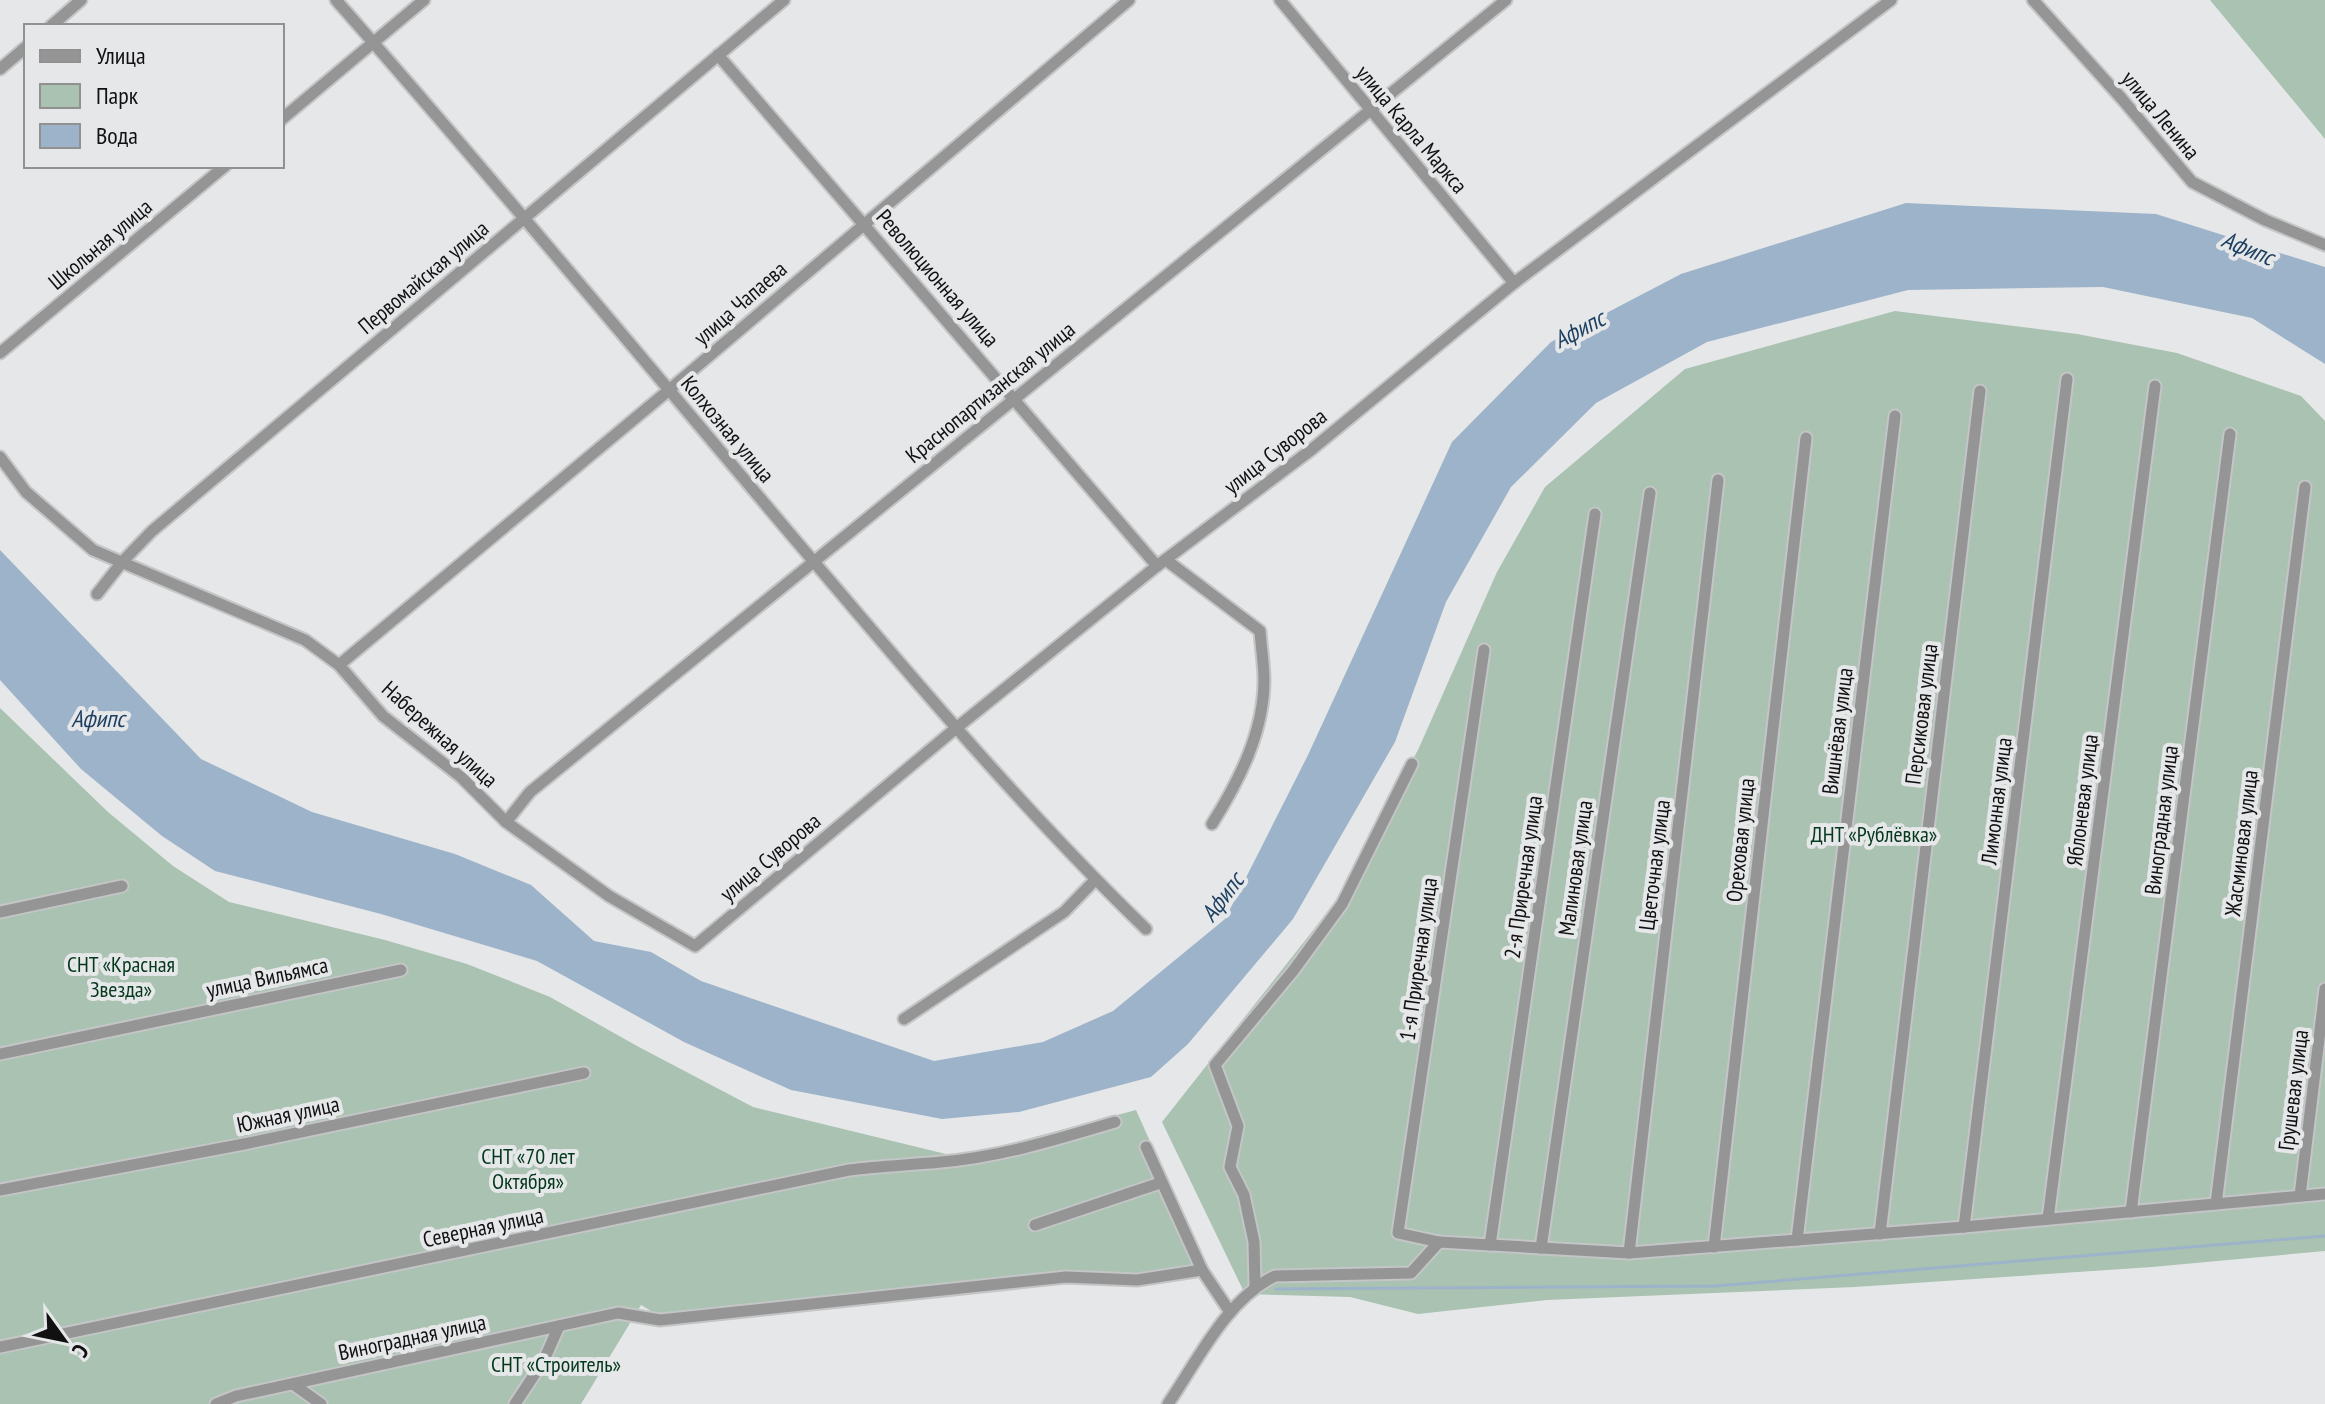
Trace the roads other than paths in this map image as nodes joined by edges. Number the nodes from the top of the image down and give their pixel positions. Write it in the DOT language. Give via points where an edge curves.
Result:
graph roads {
  1 [pos="81,0"];
  2 [pos="336,0"];
  3 [pos="424,0"];
  4 [pos="784,0"];
  5 [pos="1129,0"];
  6 [pos="1280,0"];
  7 [pos="1506,0"];
  8 [pos="1891,0"];
  9 [pos="2033,0"];
  10 [pos="53,24"];
  11 [pos="374,43"];
  12 [pos="24,49"];
  13 [pos="718,55"];
  14 [pos="0,69"];
  15 [pos="1371,110"];
  16 [pos="284,117"];
  17 [pos="223,168"];
  18 [pos="525,218"];
  19 [pos="864,223"];
  20 [pos="2325,245"];
  21 [pos="1514,283"];
  22 [pos="0,353"];
  23 [pos="2067,379"];
  24 [pos="2155,386"];
  25 [pos="669,390"];
  26 [pos="1980,391"];
  27 [pos="1016,398"];
  28 [pos="1895,416"];
  29 [pos="2230,434"];
  30 [pos="1806,438"];
  31 [pos="0,457"];
  32 [pos="1718,480"];
  33 [pos="2305,487"];
  34 [pos="1650,493"];
  35 [pos="1595,514"];
  36 [pos="812,560"];
  37 [pos="123,561"];
  38 [pos="1162,563"];
  39 [pos="97,594"];
  40 [pos="1484,650"];
  41 [pos="339,665"];
  42 [pos="955,729"];
  43 [pos="1412,764"];
  44 [pos="506,822"];
  45 [pos="1212,824"];
  46 [pos="1095,880"];
  47 [pos="122,886"];
  48 [pos="0,912"];
  49 [pos="1146,929"];
  50 [pos="695,946"];
  51 [pos="401,970"];
  52 [pos="2325,989"];
  53 [pos="904,1019"];
  54 [pos="0,1054"];
  55 [pos="584,1073"];
  56 [pos="1115,1122"];
  57 [pos="1146,1147"];
  58 [pos="1160,1183"];
  59 [pos="0,1190"];
  60 [pos="2325,1194"];
  61 [pos="2300,1196"];
  62 [pos="2216,1204"];
  63 [pos="2131,1212"];
  64 [pos="2048,1219"];
  65 [pos="1035,1225"];
  66 [pos="1964,1227"];
  67 [pos="1880,1234"];
  68 [pos="1797,1240"];
  69 [pos="1439,1242"];
  70 [pos="1490,1245"];
  71 [pos="1714,1247"];
  72 [pos="1541,1248"];
  73 [pos="1629,1253"];
  74 [pos="1202,1270"];
  75 [pos="1255,1285"];
  76 [pos="1230,1312"];
  77 [pos="559,1326"];
  78 [pos="0,1347"];
  79 [pos="293,1384"];
  80 [pos="214,1404"];
  81 [pos="321,1404"];
  82 [pos="515,1404"];
  83 [pos="1168,1404"];
  1 -- 10 [label="street"];
  2 -- 11 [label="street, Колхозная улица"];
  3 -- 11 [label="street"];
  4 -- 13 [label="street, Первомайская улица"];
  5 -- 19 [label="street, улица Чапаева"];
  6 -- 15 [label="street, улица Карла Маркса"];
  7 -- 15 [label="street, Краснопартизанская улица"];
  8 -- 21 [label="street, улица Суворова"];
  9 -- 20 [label="street, улица Ленина" via="2192,182"];
  11 -- 16 [label="street"];
  11 -- 18 [label="street, Колхозная улица"];
  12 -- 14 [label="street"];
  13 -- 18 [label="street, Первомайская улица"];
  13 -- 19 [label="street, Революционная улица"];
  15 -- 21 [label="street, улица Карла Маркса"];
  15 -- 27 [label="street, Краснопартизанская улица"];
  17 -- 22 [label="street, Школьная улица"];
  18 -- 25 [label="street, Колхозная улица"];
  18 -- 37 [label="street, Первомайская улица"];
  19 -- 25 [label="street, улица Чапаева"];
  19 -- 27 [label="street, Революционная улица"];
  21 -- 38 [label="street, улица Суворова" via="1311,450"];
  23 -- 66 [label="street, Лимонная улица"];
  24 -- 64 [label="street, Яблоневая улица"];
  25 -- 36 [label="street, Колхозная улица"];
  25 -- 41 [label="street, улица Чапаева"];
  26 -- 67 [label="street, Персиковая улица"];
  27 -- 36 [label="street, Краснопартизанская улица"];
  27 -- 38 [label="street, Революционная улица"];
  28 -- 68 [label="street, Вишнёвая улица"];
  29 -- 63 [label="street, Виноградная улица"];
  30 -- 71 [label="street, Ореховая улица"];
  31 -- 37 [label="street, Набережная улица" via="26,492 93,550"];
  32 -- 73 [label="street, Цветочная улица"];
  33 -- 62 [label="street, Жасминовая улица"];
  34 -- 72 [label="street, Малиновая улица"];
  35 -- 70 [label="street, 2-я Приречная улица"];
  36 -- 42 [label="street, Колхозная улица"];
  36 -- 44 [label="street, Краснопартизанская улица" via="530,792"];
  37 -- 39 [label="street, Первомайская улица"];
  37 -- 41 [label="street, Набережная улица" via="305,640"];
  38 -- 42 [label="street, улица Суворова"];
  38 -- 45 [label="street, Революционная улица" via="1260,631 1264,682 1257,734"];
  40 -- 69 [label="street, 1-я Приречная улица" via="1398,1233"];
  41 -- 44 [label="street, Набережная улица" via="383,716 461,777"];
  42 -- 46 [label="street, Колхозная улица"];
  42 -- 50 [label="street, улица Суворова"];
  43 -- 75 [label="street" via="1342,904 1215,1065 1238,1126 1230,1167 1244,1195 1254,1242"];
  44 -- 50 [label="street, Набережная улица" via="609,896"];
  46 -- 49 [label="street, Колхозная улица"];
  46 -- 53 [label="street" via="1064,912"];
  47 -- 48 [label="street"];
  51 -- 54 [label="street, улица Вильямса"];
  52 -- 61 [label="street, Грушевая улица"];
  55 -- 59 [label="street, Южная улица"];
  56 -- 78 [label="street, Северная улица" via="1040,1144 942,1162 849,1170"];
  57 -- 58 [label="street"];
  58 -- 65 [label="street"];
  58 -- 74 [label="street"];
  60 -- 61 [label="street"];
  61 -- 62 [label="street"];
  62 -- 63 [label="street"];
  63 -- 64 [label="street"];
  64 -- 66 [label="street"];
  66 -- 67 [label="street"];
  67 -- 68 [label="street"];
  68 -- 71 [label="street"];
  69 -- 70 [label="street"];
  69 -- 75 [label="street" via="1411,1273 1275,1276"];
  70 -- 72 [label="street"];
  71 -- 73 [label="street"];
  72 -- 73 [label="street"];
  74 -- 76 [label="street"];
  74 -- 77 [label="street, Виноградная улица" via="1137,1280 1066,1277 660,1320 618,1313"];
  75 -- 76 [label="street"];
  76 -- 83 [label="street"];
  77 -- 79 [label="street, Виноградная улица"];
  77 -- 82 [label="street"];
  79 -- 80 [label="street, Виноградная улица"];
  79 -- 81 [label="street"];
}
